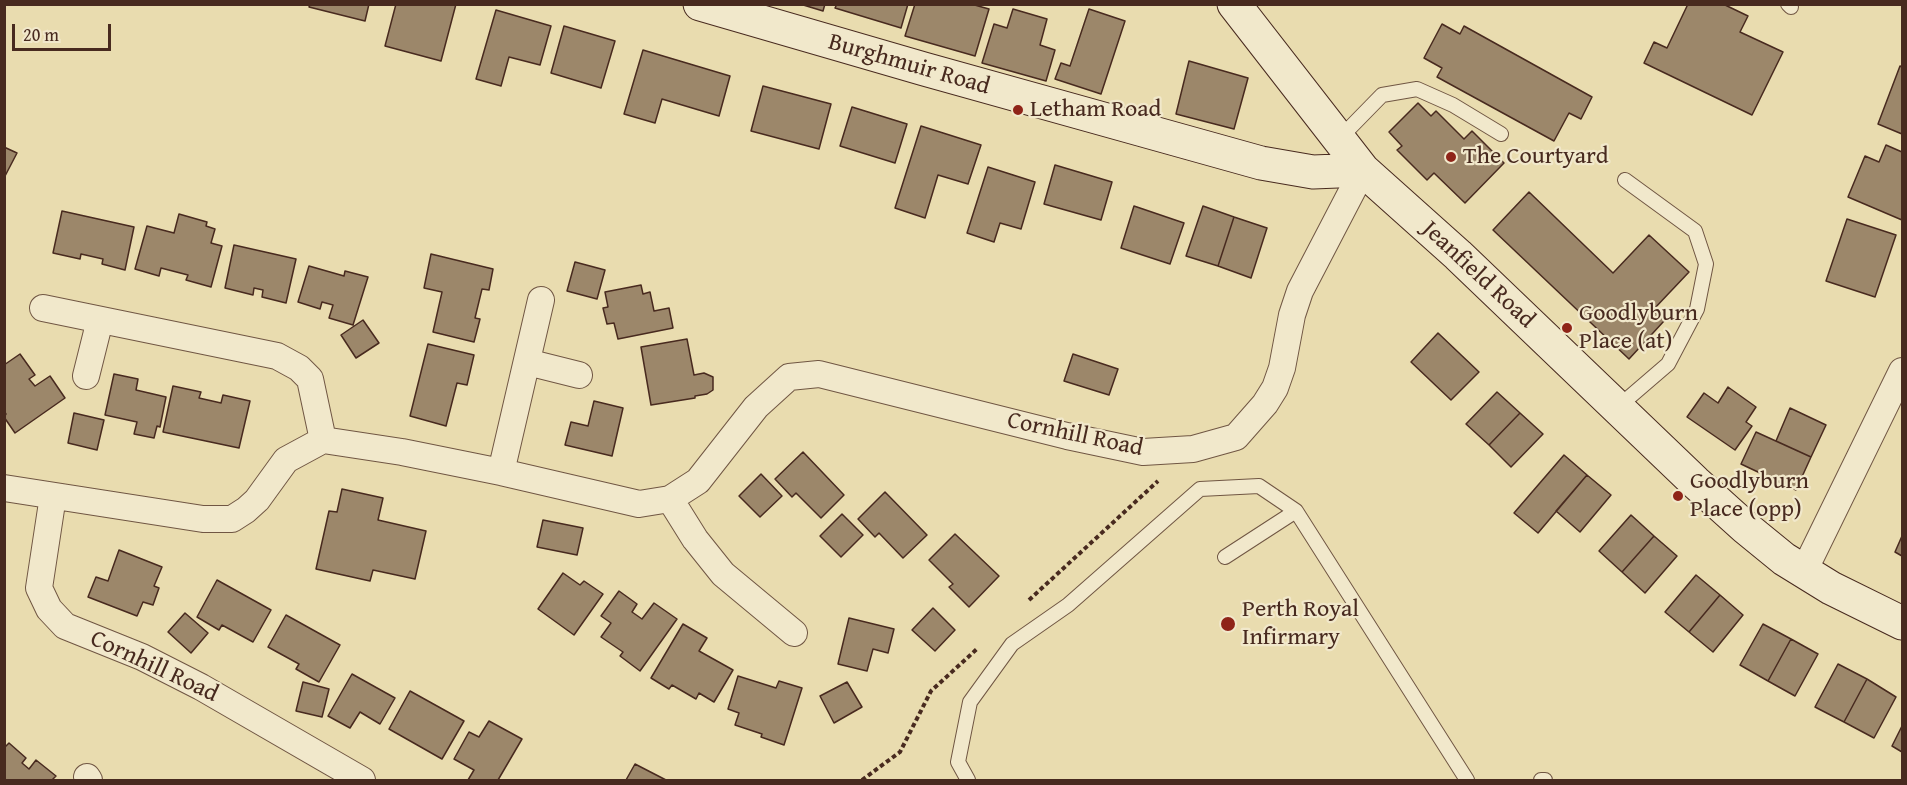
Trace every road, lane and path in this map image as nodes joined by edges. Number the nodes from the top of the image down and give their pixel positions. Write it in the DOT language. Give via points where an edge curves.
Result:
graph roads {
  1 [pos="700,4"];
  2 [pos="1234,4"];
  3 [pos="1501,134"];
  4 [pos="1339,139"];
  5 [pos="1363,170"];
  6 [pos="1625,180"];
  7 [pos="541,300"];
  8 [pos="43,308"];
  9 [pos="100,320"];
  10 [pos="527,362"];
  11 [pos="1902,371"];
  12 [pos="579,375"];
  13 [pos="86,376"];
  14 [pos="1618,407"];
  15 [pos="323,440"];
  16 [pos="501,472"];
  17 [pos="4,488"];
  18 [pos="53,496"];
  19 [pos="670,499"];
  20 [pos="1296,511"];
  21 [pos="1225,557"];
  22 [pos="1804,571"];
  23 [pos="1902,623"];
  24 [pos="794,633"];
  25 [pos="362,780"];
  26 [pos="968,780"];
  27 [pos="1467,780"];
  1 -- 5 [label="street, Burghmuir Road" via="1262,164 1313,172"];
  2 -- 4 [label="street"];
  3 -- 4 [label="lane" via="1417,89 1383,95"];
  4 -- 5 [label="street"];
  5 -- 14 [label="street, Jeanfield Road" via="1460,256"];
  5 -- 19 [label="street, Cornhill Road" via="1300,291 1275,388 1236,437 1193,449 1143,452 819,374 789,377 756,407 698,482"];
  6 -- 14 [label="lane" via="1695,231 1706,264 1698,309 1668,364"];
  7 -- 10 [label="street"];
  8 -- 9 [label="street"];
  9 -- 13 [label="street"];
  9 -- 15 [label="street" via="277,356 289,362 310,379"];
  10 -- 12 [label="street"];
  10 -- 16 [label="street"];
  11 -- 22 [label="street"];
  14 -- 22 [label="street, Jeanfield Road" via="1746,528"];
  15 -- 16 [label="street, Cornhill Road"];
  15 -- 18 [label="street" via="286,460 257,500 232,519 203,519"];
  16 -- 19 [label="street, Cornhill Road" via="639,504"];
  17 -- 18 [label="street"];
  18 -- 25 [label="street, Cornhill Road" via="39,588 49,609 65,626 152,662"];
  19 -- 24 [label="street" via="723,574"];
  20 -- 21 [label="lane"];
  20 -- 26 [label="lane" via="1258,486 1200,489 1068,605 1012,644 970,702 958,762"];
  20 -- 27 [label="lane"];
  22 -- 23 [label="street, Jeanfield Road"];
}
